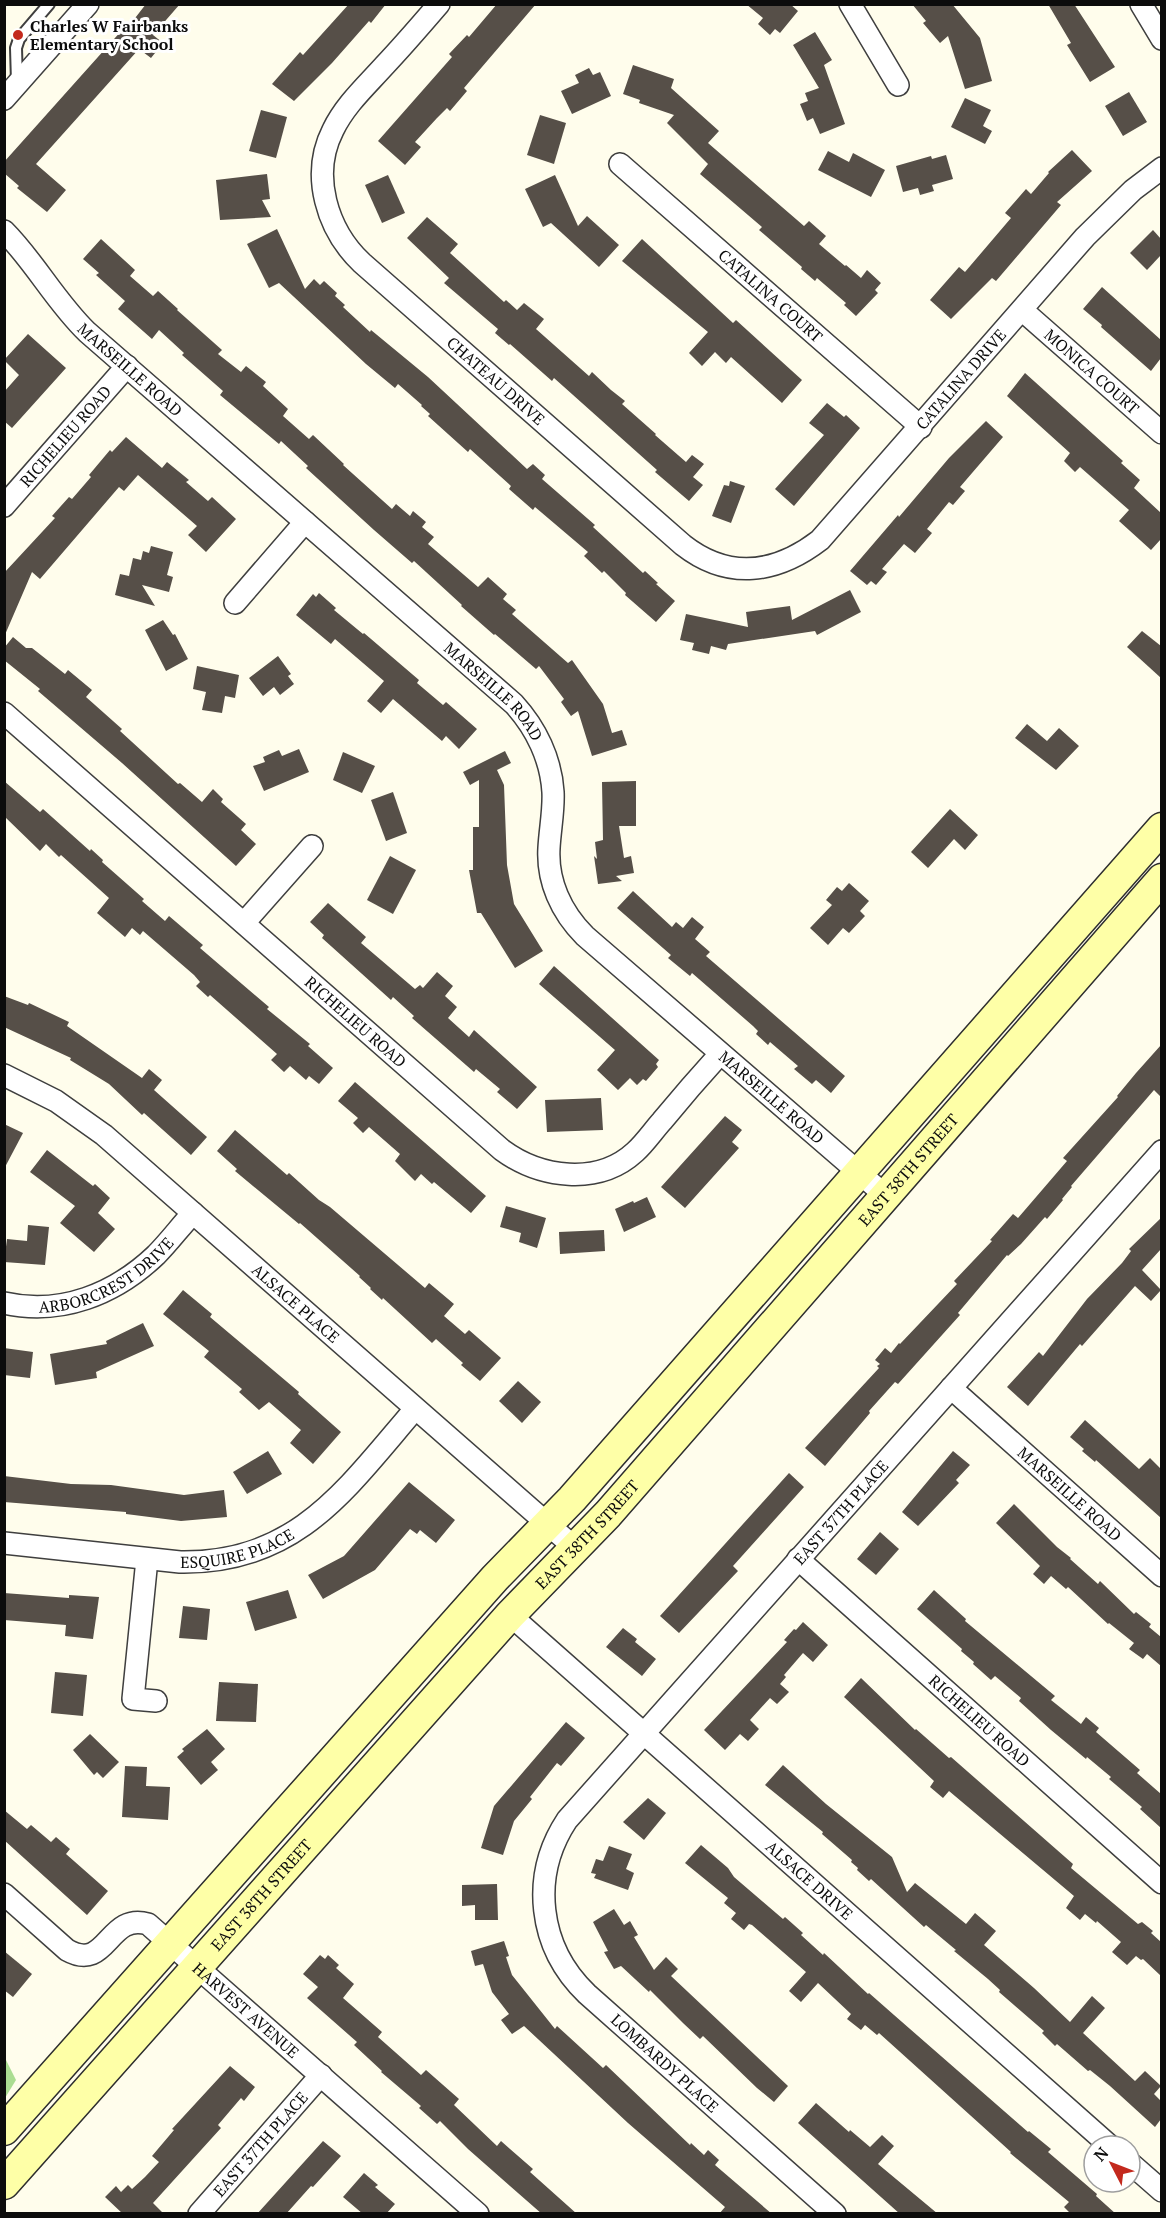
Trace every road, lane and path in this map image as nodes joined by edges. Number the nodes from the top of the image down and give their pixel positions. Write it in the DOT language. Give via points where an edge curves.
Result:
graph roads {
  1 [pos="49,4"];
  2 [pos="88,4"];
  3 [pos="439,4"];
  4 [pos="850,4"];
  5 [pos="1141,4"];
  6 [pos="1161,39"];
  7 [pos="898,85"];
  8 [pos="11,92"];
  9 [pos="620,164"];
  10 [pos="1161,168"];
  11 [pos="4,231"];
  12 [pos="1022,310"];
  13 [pos="127,366"];
  14 [pos="921,427"];
  15 [pos="1161,433"];
  16 [pos="4,506"];
  17 [pos="305,522"];
  18 [pos="751,568"];
  19 [pos="235,603"];
  20 [pos="4,713"];
  21 [pos="1161,828"];
  22 [pos="312,846"];
  23 [pos="1132,862"];
  24 [pos="1159,887"];
  25 [pos="244,923"];
  26 [pos="720,1054"];
  27 [pos="4,1075"];
  28 [pos="1161,1150"];
  29 [pos="859,1173"];
  30 [pos="886,1196"];
  31 [pos="193,1213"];
  32 [pos="4,1303"];
  33 [pos="951,1388"];
  34 [pos="415,1409"];
  35 [pos="547,1525"];
  36 [pos="4,1544"];
  37 [pos="575,1548"];
  38 [pos="147,1559"];
  39 [pos="798,1559"];
  40 [pos="1161,1576"];
  41 [pos="510,1615"];
  42 [pos="156,1701"];
  43 [pos="644,1734"];
  44 [pos="1161,1882"];
  45 [pos="543,1884"];
  46 [pos="4,1894"];
  47 [pos="171,1944"];
  48 [pos="197,1967"];
  49 [pos="321,2075"];
  50 [pos="4,2130"];
  51 [pos="1096,2134"];
  52 [pos="1142,2174"];
  53 [pos="4,2184"];
  54 [pos="1161,2191"];
  55 [pos="828,2211"];
  56 [pos="199,2214"];
  57 [pos="478,2214"];
  1 -- 8 [label="lane" via="18,43"];
  2 -- 8 [label="street"];
  3 -- 18 [label="street, CHATEAU DRIVE" via="351,102 332,131 322,172 329,214 336,230 356,257 683,545 709,561"];
  4 -- 7 [label="street"];
  5 -- 6 [label="street"];
  9 -- 14 [label="street, CATALINA COURT"];
  10 -- 12 [label="street, CATALINA DRIVE" via="1132,190 1085,237"];
  11 -- 13 [label="street, MARSEILLE ROAD" via="87,332"];
  12 -- 14 [label="street, CATALINA DRIVE"];
  12 -- 15 [label="street, MONICA COURT"];
  13 -- 16 [label="street, RICHELIEU ROAD"];
  13 -- 17 [label="street, MARSEILLE ROAD"];
  14 -- 18 [label="street, CATALINA DRIVE" via="820,540 784,562"];
  17 -- 19 [label="street"];
  17 -- 26 [label="street, MARSEILLE ROAD" via="520,711 539,741 551,775 550,864 563,908 585,936"];
  20 -- 25 [label="street, RICHELIEU ROAD"];
  21 -- 23 [label="main road, EAST 38TH STREET"];
  22 -- 25 [label="street"];
  23 -- 24 [label="street"];
  23 -- 29 [label="main road, EAST 38TH STREET"];
  24 -- 30 [label="main road, EAST 38TH STREET"];
  25 -- 26 [label="street, RICHELIEU ROAD" via="502,1150 547,1172 588,1173 628,1157"];
  26 -- 29 [label="street, MARSEILLE ROAD"];
  27 -- 31 [label="street, ALSACE PLACE" via="48,1097 92,1126"];
  28 -- 33 [label="street, EAST 37TH PLACE"];
  29 -- 30 [label="street, MARSEILLE ROAD"];
  29 -- 35 [label="main road, EAST 38TH STREET"];
  30 -- 37 [label="main road, EAST 38TH STREET"];
  31 -- 32 [label="street, ARBORCREST DRIVE" via="143,1267 108,1291 57,1306"];
  31 -- 34 [label="street, ALSACE PLACE"];
  33 -- 39 [label="street, EAST 37TH PLACE"];
  33 -- 40 [label="street, MARSEILLE ROAD"];
  34 -- 35 [label="street, ALSACE PLACE"];
  34 -- 38 [label="street, ESQUIRE PLACE" via="335,1501 292,1533 260,1549 225,1559"];
  35 -- 37 [label="street, ALSACE PLACE"];
  35 -- 47 [label="main road, EAST 38TH STREET"];
  36 -- 38 [label="street, ESQUIRE PLACE"];
  37 -- 41 [label="main road, EAST 38TH STREET"];
  38 -- 42 [label="street" via="133,1699"];
  39 -- 43 [label="street, EAST 37TH PLACE"];
  39 -- 44 [label="street, RICHELIEU ROAD"];
  41 -- 43 [label="street, ALSACE DRIVE"];
  41 -- 48 [label="main road, EAST 38TH STREET"];
  43 -- 45 [label="street, EAST 37TH PLACE" via="567,1820 554,1842"];
  43 -- 51 [label="street, ALSACE DRIVE"];
  45 -- 55 [label="street, LOMBARDY PLACE" via="549,1936 575,1982"];
  46 -- 47 [label="street, HARVEST AVENUE" via="75,1953 98,1952 120,1927 131,1922 148,1924"];
  47 -- 48 [label="street, HARVEST AVENUE"];
  47 -- 50 [label="main road, EAST 38TH STREET"];
  48 -- 49 [label="street, HARVEST AVENUE"];
  48 -- 53 [label="main road, EAST 38TH STREET"];
  49 -- 56 [label="street, EAST 37TH PLACE"];
  49 -- 57 [label="street, HARVEST AVENUE"];
  52 -- 54 [label="street"];
}
